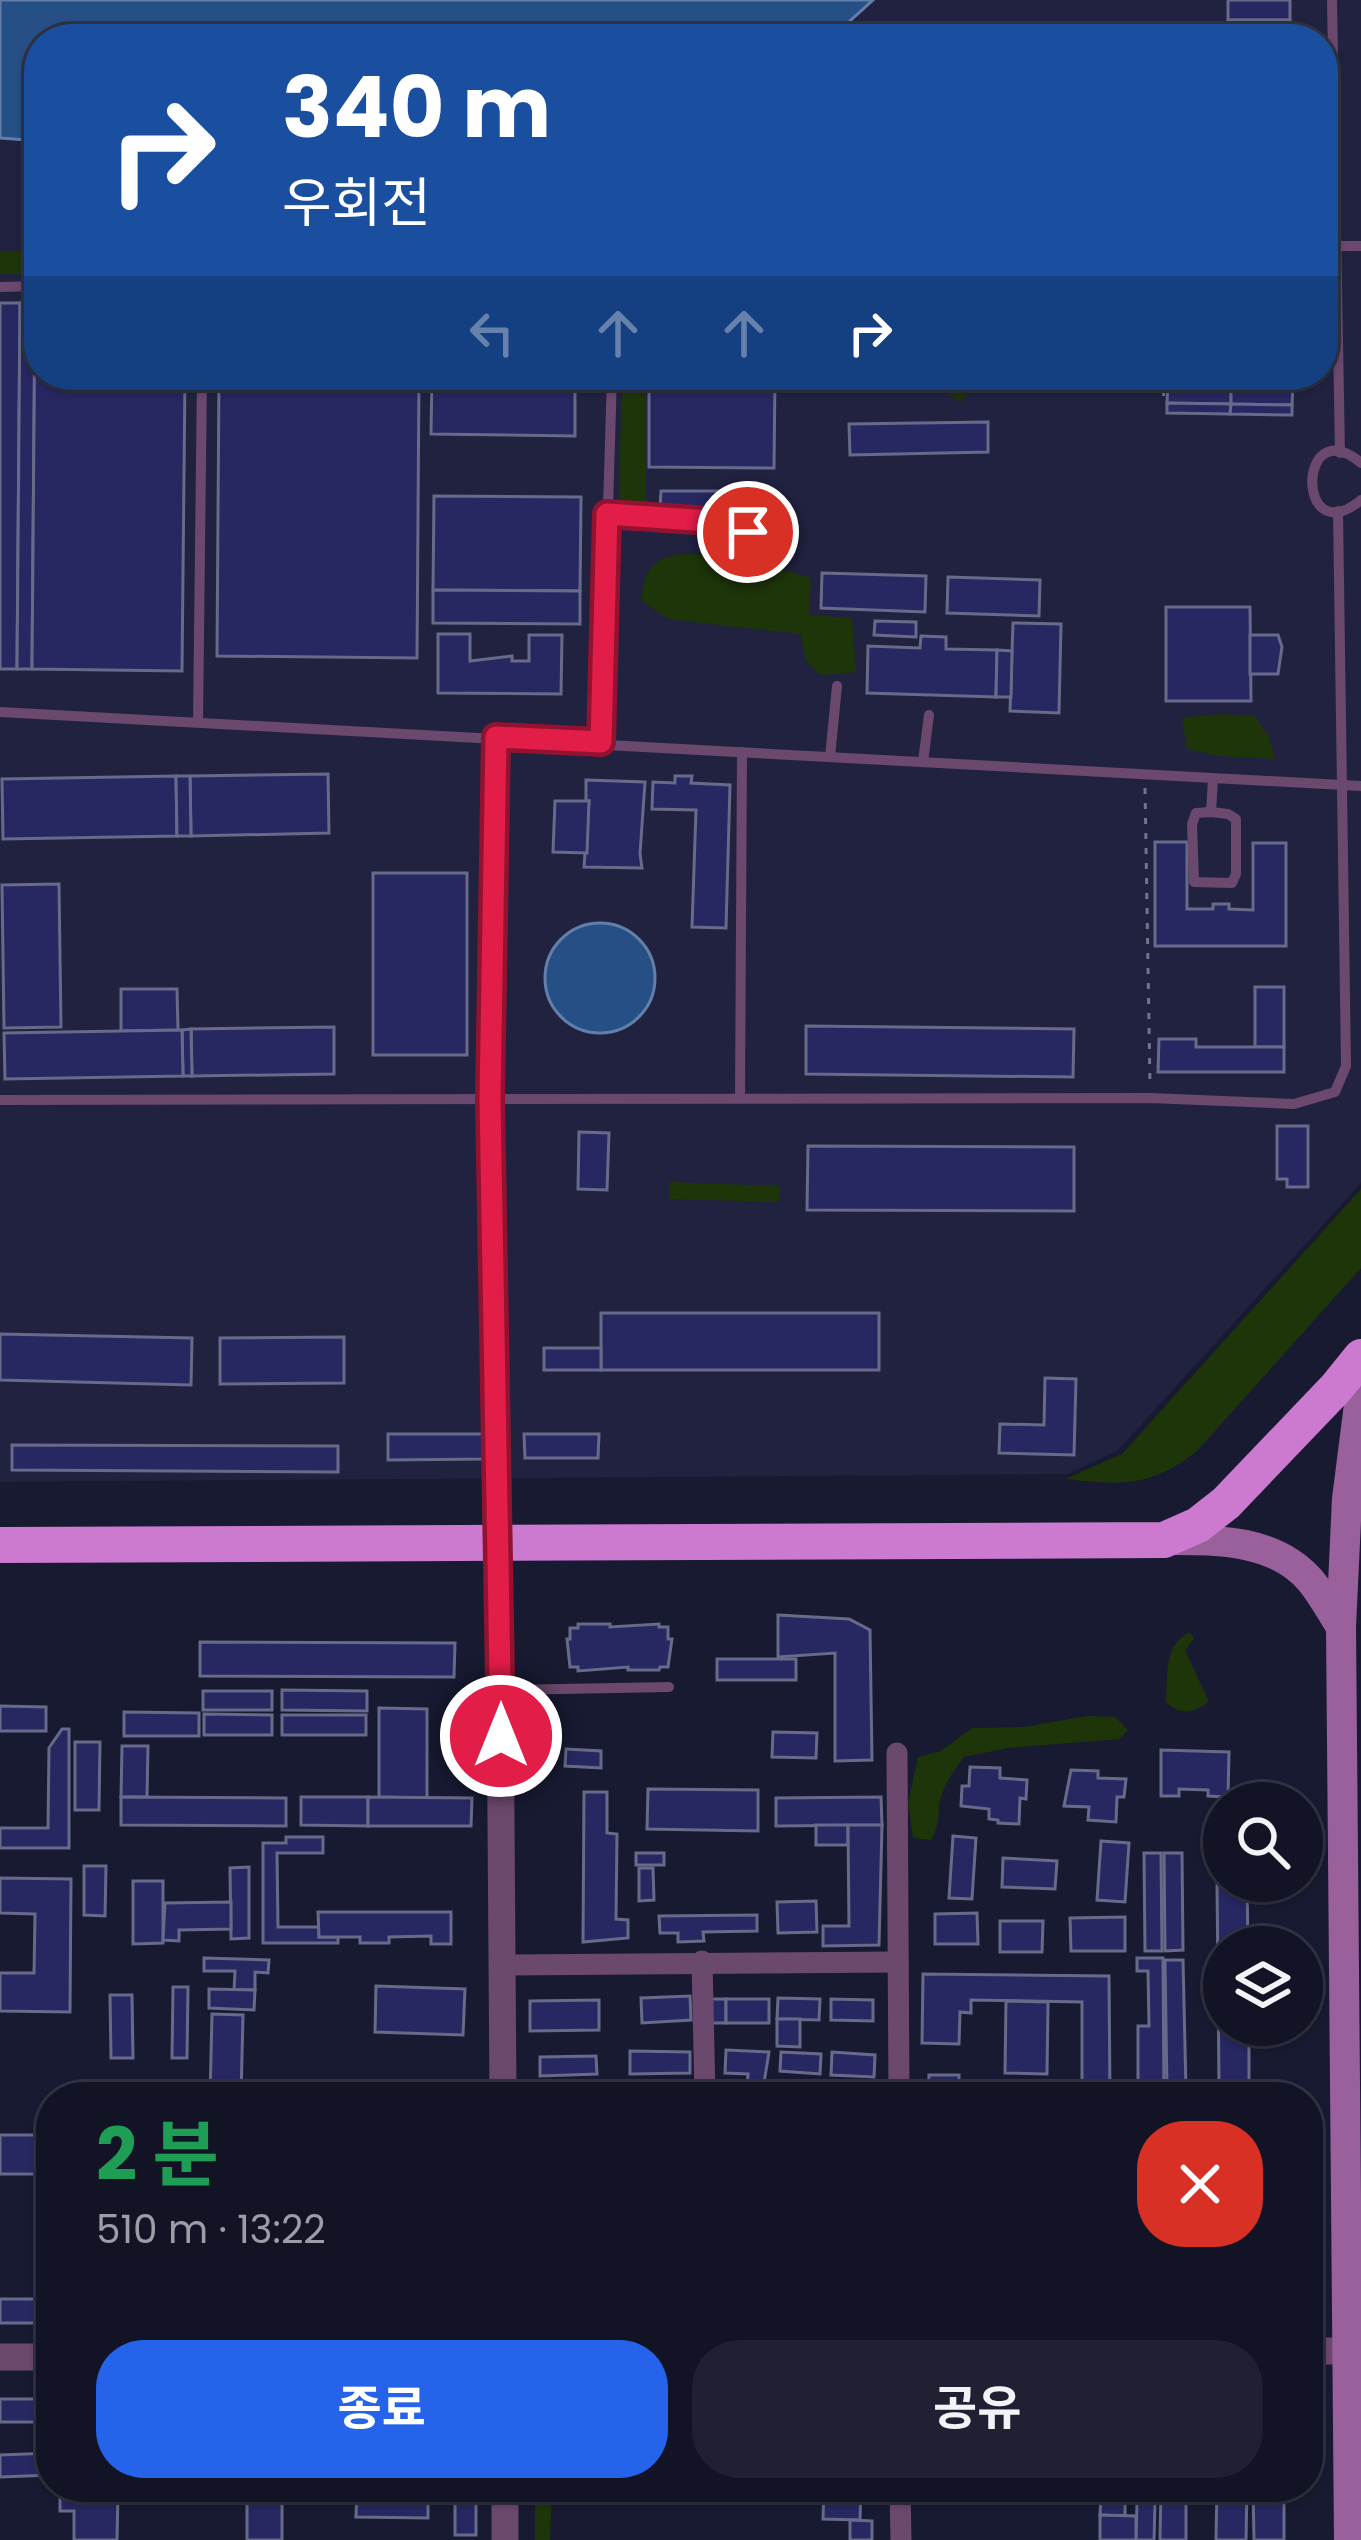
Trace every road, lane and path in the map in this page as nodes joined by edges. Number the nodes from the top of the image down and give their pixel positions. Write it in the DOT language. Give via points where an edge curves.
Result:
graph roads {
  1 [pos="1338,350"];
  2 [pos="202,390"];
  3 [pos="611,390"];
  4 [pos="1164,390"];
  5 [pos="1164,405"];
  6 [pos="1340,453"];
  7 [pos="1361,463"];
  8 [pos="1361,500"];
  9 [pos="1338,511"];
  10 [pos="607,514"];
  11 [pos="782,556"];
  12 [pos="838,686"];
  13 [pos="0,712"];
  14 [pos="929,715"];
  15 [pos="198,722"];
  16 [pos="496,737"];
  17 [pos="601,742"];
  18 [pos="742,752"];
  19 [pos="830,757"];
  20 [pos="923,762"];
  21 [pos="1144,776"];
  22 [pos="1213,779"];
  23 [pos="1345,785"];
  24 [pos="1361,786"];
  25 [pos="1211,812"];
  26 [pos="740,1098"];
  27 [pos="1150,1098"];
  28 [pos="490,1099"];
  29 [pos="0,1100"];
  30 [pos="1361,1357"];
  31 [pos="1361,1389"];
  32 [pos="1164,1540"];
  33 [pos="500,1543"];
  34 [pos="0,1545"];
  35 [pos="1342,1628"];
  36 [pos="669,1687"];
  37 [pos="500,1690"];
  38 [pos="897,1753"];
  39 [pos="701,1961"];
  40 [pos="898,1962"];
  41 [pos="502,1965"];
  42 [pos="503,2082"];
  43 [pos="705,2082"];
  44 [pos="899,2082"];
  45 [pos="1323,2351"];
  46 [pos="1349,2351"];
  47 [pos="0,2357"];
  48 [pos="36,2357"];
  49 [pos="1355,2419"];
  50 [pos="505,2502"];
  51 [pos="900,2502"];
  52 [pos="506,2540"];
  53 [pos="901,2540"];
  54 [pos="1349,2540"];
  1 -- 6 [label="lane"];
  2 -- 15 [label="lane"];
  3 -- 10 [label="lane"];
  4 -- 5 [label="path"];
  6 -- 7 [label="lane"];
  6 -- 9 [label="lane" via="1316,464 1310,481 1321,505"];
  8 -- 9 [label="lane"];
  9 -- 23 [label="lane"];
  10 -- 11 [label="lane" via="711,521 748,532"];
  10 -- 17 [label="lane"];
  12 -- 19 [label="lane"];
  13 -- 15 [label="lane"];
  14 -- 20 [label="lane"];
  15 -- 16 [label="lane"];
  16 -- 17 [label="lane"];
  16 -- 28 [label="lane"];
  17 -- 18 [label="lane"];
  18 -- 19 [label="lane"];
  18 -- 26 [label="lane"];
  19 -- 20 [label="lane"];
  20 -- 21 [label="lane"];
  21 -- 22 [label="lane"];
  21 -- 27 [label="path"];
  22 -- 23 [label="lane"];
  22 -- 25 [label="lane"];
  23 -- 24 [label="lane"];
  23 -- 27 [label="lane" via="1346,1066 1335,1092 1294,1104"];
  25 -- 25 [label="lane" via="1236,819 1232,883 1194,883 1192,824 1196,813"];
  26 -- 27 [label="lane"];
  26 -- 28 [label="lane"];
  28 -- 29 [label="lane"];
  28 -- 33 [label="lane"];
  30 -- 32 [label="highway" via="1226,1503"];
  31 -- 35 [label="main road"];
  32 -- 33 [label="highway"];
  32 -- 35 [label="main road" via="1269,1552 1310,1579"];
  33 -- 34 [label="highway"];
  33 -- 37 [label="street"];
  35 -- 46 [label="main road"];
  36 -- 37 [label="lane"];
  37 -- 41 [label="street"];
  38 -- 40 [label="street"];
  39 -- 40 [label="street"];
  39 -- 41 [label="street"];
  39 -- 43 [label="street"];
  40 -- 44 [label="street"];
  41 -- 42 [label="street"];
  45 -- 46 [label="street"];
  46 -- 49 [label="main road"];
  47 -- 48 [label="street"];
  49 -- 54 [label="main road"];
  50 -- 52 [label="street"];
  51 -- 53 [label="street"];
}
